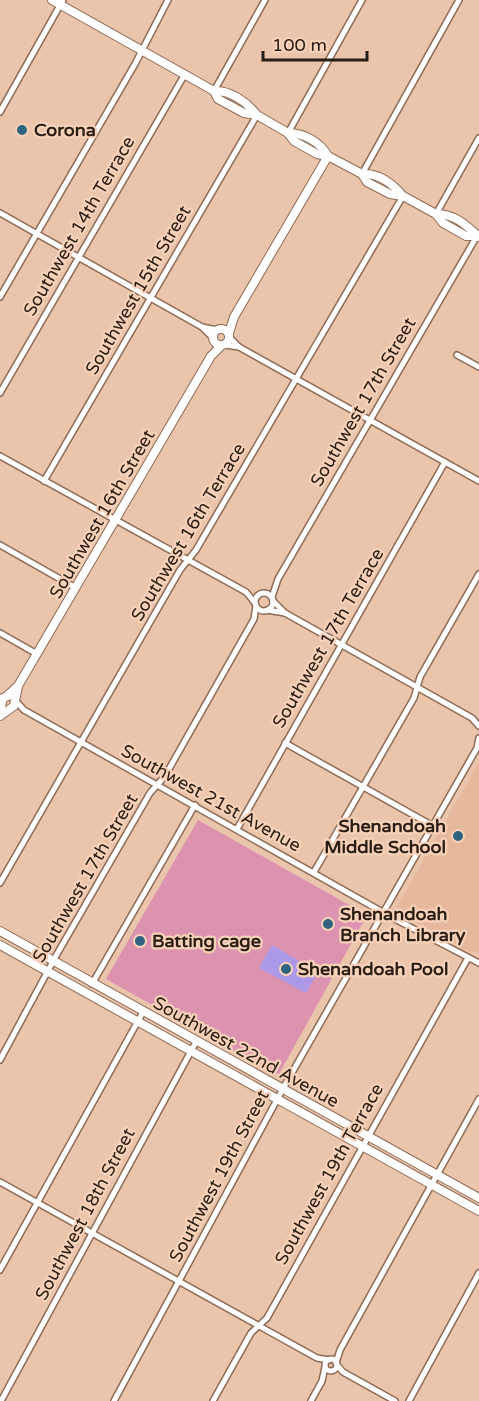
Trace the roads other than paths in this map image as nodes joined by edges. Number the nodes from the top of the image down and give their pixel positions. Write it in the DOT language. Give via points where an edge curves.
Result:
graph roads {
  1 [pos="52,0"];
  2 [pos="168,0"];
  3 [pos="265,0"];
  4 [pos="362,0"];
  5 [pos="459,0"];
  6 [pos="62,2"];
  7 [pos="141,50"];
  8 [pos="185,74"];
  9 [pos="214,91"];
  10 [pos="0,112"];
  11 [pos="256,115"];
  12 [pos="288,133"];
  13 [pos="479,138"];
  14 [pos="328,156"];
  15 [pos="362,174"];
  16 [pos="403,196"];
  17 [pos="0,213"];
  18 [pos="436,214"];
  19 [pos="37,234"];
  20 [pos="478,237"];
  21 [pos="79,257"];
  22 [pos="0,297"];
  23 [pos="151,298"];
  24 [pos="221,337"];
  25 [pos="457,355"];
  26 [pos="479,367"];
  27 [pos="297,378"];
  28 [pos="0,393"];
  29 [pos="370,420"];
  30 [pos="1,456"];
  31 [pos="445,462"];
  32 [pos="44,481"];
  33 [pos="479,481"];
  34 [pos="116,520"];
  35 [pos="0,545"];
  36 [pos="188,560"];
  37 [pos="479,574"];
  38 [pos="276,582"];
  39 [pos="76,588"];
  40 [pos="246,592"];
  41 [pos="262,593"];
  42 [pos="272,599"];
  43 [pos="255,605"];
  44 [pos="265,610"];
  45 [pos="285,613"];
  46 [pos="254,619"];
  47 [pos="0,633"];
  48 [pos="341,645"];
  49 [pos="37,654"];
  50 [pos="417,688"];
  51 [pos="6,702"];
  52 [pos="0,716"];
  53 [pos="472,718"];
  54 [pos="479,718"];
  55 [pos="479,726"];
  56 [pos="479,738"];
  57 [pos="82,743"];
  58 [pos="285,743"];
  59 [pos="478,747"];
  60 [pos="158,784"];
  61 [pos="363,786"];
  62 [pos="195,805"];
  63 [pos="433,826"];
  64 [pos="237,829"];
  65 [pos="314,872"];
  66 [pos="0,883"];
  67 [pos="383,912"];
  68 [pos="0,931"];
  69 [pos="0,945"];
  70 [pos="468,958"];
  71 [pos="53,962"];
  72 [pos="479,963"];
  73 [pos="47,972"];
  74 [pos="92,984"];
  75 [pos="143,1012"];
  76 [pos="137,1023"];
  77 [pos="196,1042"];
  78 [pos="190,1052"];
  79 [pos="0,1060"];
  80 [pos="282,1089"];
  81 [pos="479,1099"];
  82 [pos="277,1101"];
  83 [pos="367,1135"];
  84 [pos="361,1146"];
  85 [pos="437,1174"];
  86 [pos="0,1182"];
  87 [pos="431,1184"];
  88 [pos="479,1197"];
  89 [pos="38,1202"];
  90 [pos="479,1211"];
  91 [pos="92,1233"];
  92 [pos="0,1270"];
  93 [pos="479,1273"];
  94 [pos="179,1281"];
  95 [pos="259,1325"];
  96 [pos="317,1358"];
  97 [pos="333,1362"];
  98 [pos="325,1367"];
  99 [pos="332,1371"];
  100 [pos="343,1372"];
  101 [pos="322,1381"];
  102 [pos="1,1401"];
  103 [pos="114,1401"];
  104 [pos="213,1401"];
  105 [pos="311,1401"];
  106 [pos="395,1401"];
  107 [pos="409,1401"];
  1 -- 6 [label="main road"];
  2 -- 7 [label="street"];
  3 -- 9 [label="street"];
  4 -- 12 [label="street"];
  5 -- 15 [label="street"];
  6 -- 7 [label="main road"];
  6 -- 10 [label="street"];
  7 -- 8 [label="main road"];
  7 -- 19 [label="street"];
  8 -- 9 [label="main road"];
  8 -- 21 [label="street, Southwest 14th Terrace"];
  9 -- 11 [label="main road" via="227,104"];
  11 -- 12 [label="main road"];
  11 -- 23 [label="street, Southwest 15th Street"];
  12 -- 14 [label="main road" via="302,146"];
  13 -- 18 [label="street"];
  14 -- 15 [label="main road"];
  14 -- 24 [label="main road, Southwest 16th Street"];
  15 -- 16 [label="main road" via="367,182"];
  16 -- 18 [label="main road"];
  16 -- 27 [label="street, Southwest 16th Terrace"];
  17 -- 19 [label="street"];
  18 -- 20 [label="main road" via="443,224 466,236"];
  19 -- 21 [label="street"];
  19 -- 22 [label="street"];
  20 -- 29 [label="street, Southwest 17th Street"];
  21 -- 23 [label="street"];
  21 -- 28 [label="street, Southwest 14th Terrace"];
  23 -- 24 [label="street"];
  23 -- 32 [label="street, Southwest 15th Street"];
  24 -- 27 [label="street"];
  24 -- 34 [label="main road, Southwest 16th Street"];
  25 -- 26 [label="street"];
  27 -- 29 [label="street"];
  27 -- 36 [label="street, Southwest 16th Terrace"];
  29 -- 31 [label="street"];
  29 -- 38 [label="street, Southwest 17th Street"];
  30 -- 32 [label="street"];
  31 -- 33 [label="street"];
  31 -- 48 [label="street, Southwest 17th Terrace"];
  32 -- 34 [label="street"];
  34 -- 36 [label="street"];
  34 -- 39 [label="main road, Southwest 16th Street"];
  35 -- 39 [label="street"];
  36 -- 40 [label="street"];
  36 -- 57 [label="street, Southwest 16th Terrace"];
  37 -- 50 [label="street"];
  38 -- 41 [label="street, Southwest 17th Street"];
  38 -- 42 [label="street, Southwest 17th Street"];
  39 -- 49 [label="main road, Southwest 16th Street"];
  40 -- 41 [label="street"];
  40 -- 43 [label="street"];
  41 -- 42 [label="street"];
  41 -- 43 [label="street, Southwest 17th Street"];
  42 -- 44 [label="street, Southwest 17th Street"];
  42 -- 45 [label="street"];
  43 -- 44 [label="street"];
  43 -- 46 [label="street, Southwest 17th Street"];
  44 -- 45 [label="street"];
  44 -- 46 [label="street, Southwest 17th Street"];
  45 -- 48 [label="street"];
  46 -- 60 [label="street, Southwest 17th Street"];
  47 -- 49 [label="street"];
  48 -- 50 [label="street"];
  48 -- 58 [label="street, Southwest 17th Terrace"];
  49 -- 51 [label="main road, Southwest 16th Street"];
  50 -- 53 [label="street"];
  50 -- 61 [label="street"];
  51 -- 52 [label="main road, Southwest 16th Street"];
  51 -- 57 [label="street, Southwest 21st Avenue"];
  53 -- 54 [label="street"];
  53 -- 55 [label="street"];
  56 -- 59 [label="street, Southwest 19th Street"];
  57 -- 60 [label="street, Southwest 21st Avenue"];
  57 -- 66 [label="street, Southwest 16th Terrace"];
  58 -- 61 [label="street"];
  58 -- 64 [label="street, Southwest 17th Terrace"];
  59 -- 63 [label="street, Southwest 19th Street"];
  60 -- 62 [label="street, Southwest 21st Avenue"];
  60 -- 71 [label="street, Southwest 17th Street"];
  61 -- 63 [label="street"];
  61 -- 65 [label="street"];
  62 -- 64 [label="street, Southwest 21st Avenue"];
  62 -- 74 [label="street"];
  63 -- 67 [label="street, Southwest 19th Street"];
  64 -- 65 [label="street, Southwest 21st Avenue"];
  65 -- 67 [label="street, Southwest 21st Avenue"];
  67 -- 70 [label="street, Southwest 21st Avenue"];
  67 -- 80 [label="street, Southwest 19th Street"];
  68 -- 71 [label="main road, Southwest 22nd Avenue"];
  69 -- 73 [label="main road, Southwest 22nd Avenue"];
  70 -- 72 [label="street, Southwest 21st Avenue"];
  70 -- 83 [label="street, Southwest 19th Terrace"];
  71 -- 73 [label="street, Southwest 17th Street"];
  71 -- 74 [label="main road, Southwest 22nd Avenue"];
  73 -- 76 [label="main road, Southwest 22nd Avenue"];
  73 -- 79 [label="street, Southwest 17th Street"];
  74 -- 75 [label="main road, Southwest 22nd Avenue"];
  75 -- 76 [label="street"];
  75 -- 77 [label="main road, Southwest 22nd Avenue"];
  76 -- 78 [label="main road, Southwest 22nd Avenue"];
  76 -- 89 [label="street"];
  77 -- 78 [label="street, Southwest 18th Street"];
  77 -- 80 [label="main road, Southwest 22nd Avenue"];
  78 -- 82 [label="main road, Southwest 22nd Avenue"];
  78 -- 91 [label="street, Southwest 18th Street"];
  80 -- 82 [label="street, Southwest 19th Street"];
  80 -- 83 [label="main road, Southwest 22nd Avenue"];
  81 -- 85 [label="street"];
  82 -- 84 [label="main road, Southwest 22nd Avenue"];
  82 -- 94 [label="street, Southwest 19th Street"];
  83 -- 84 [label="street, Southwest 19th Terrace"];
  83 -- 85 [label="main road, Southwest 22nd Avenue"];
  84 -- 87 [label="main road, Southwest 22nd Avenue"];
  84 -- 95 [label="street, Southwest 19th Terrace" via="267,1318"];
  85 -- 87 [label="street"];
  85 -- 88 [label="main road, Southwest 22nd Avenue"];
  86 -- 89 [label="street"];
  87 -- 90 [label="main road, Southwest 22nd Avenue"];
  87 -- 97 [label="street"];
  89 -- 91 [label="street"];
  89 -- 92 [label="street"];
  91 -- 94 [label="street"];
  91 -- 102 [label="street, Southwest 18th Street"];
  93 -- 107 [label="street"];
  94 -- 95 [label="street"];
  94 -- 103 [label="street, Southwest 19th Street"];
  95 -- 96 [label="street"];
  95 -- 104 [label="street, Southwest 19th Terrace"];
  96 -- 97 [label="street"];
  96 -- 98 [label="street"];
  97 -- 98 [label="street"];
  97 -- 99 [label="street"];
  97 -- 100 [label="street"];
  98 -- 99 [label="street"];
  98 -- 101 [label="street"];
  99 -- 100 [label="street"];
  99 -- 101 [label="street"];
  100 -- 106 [label="street"];
  101 -- 105 [label="street"];
}
